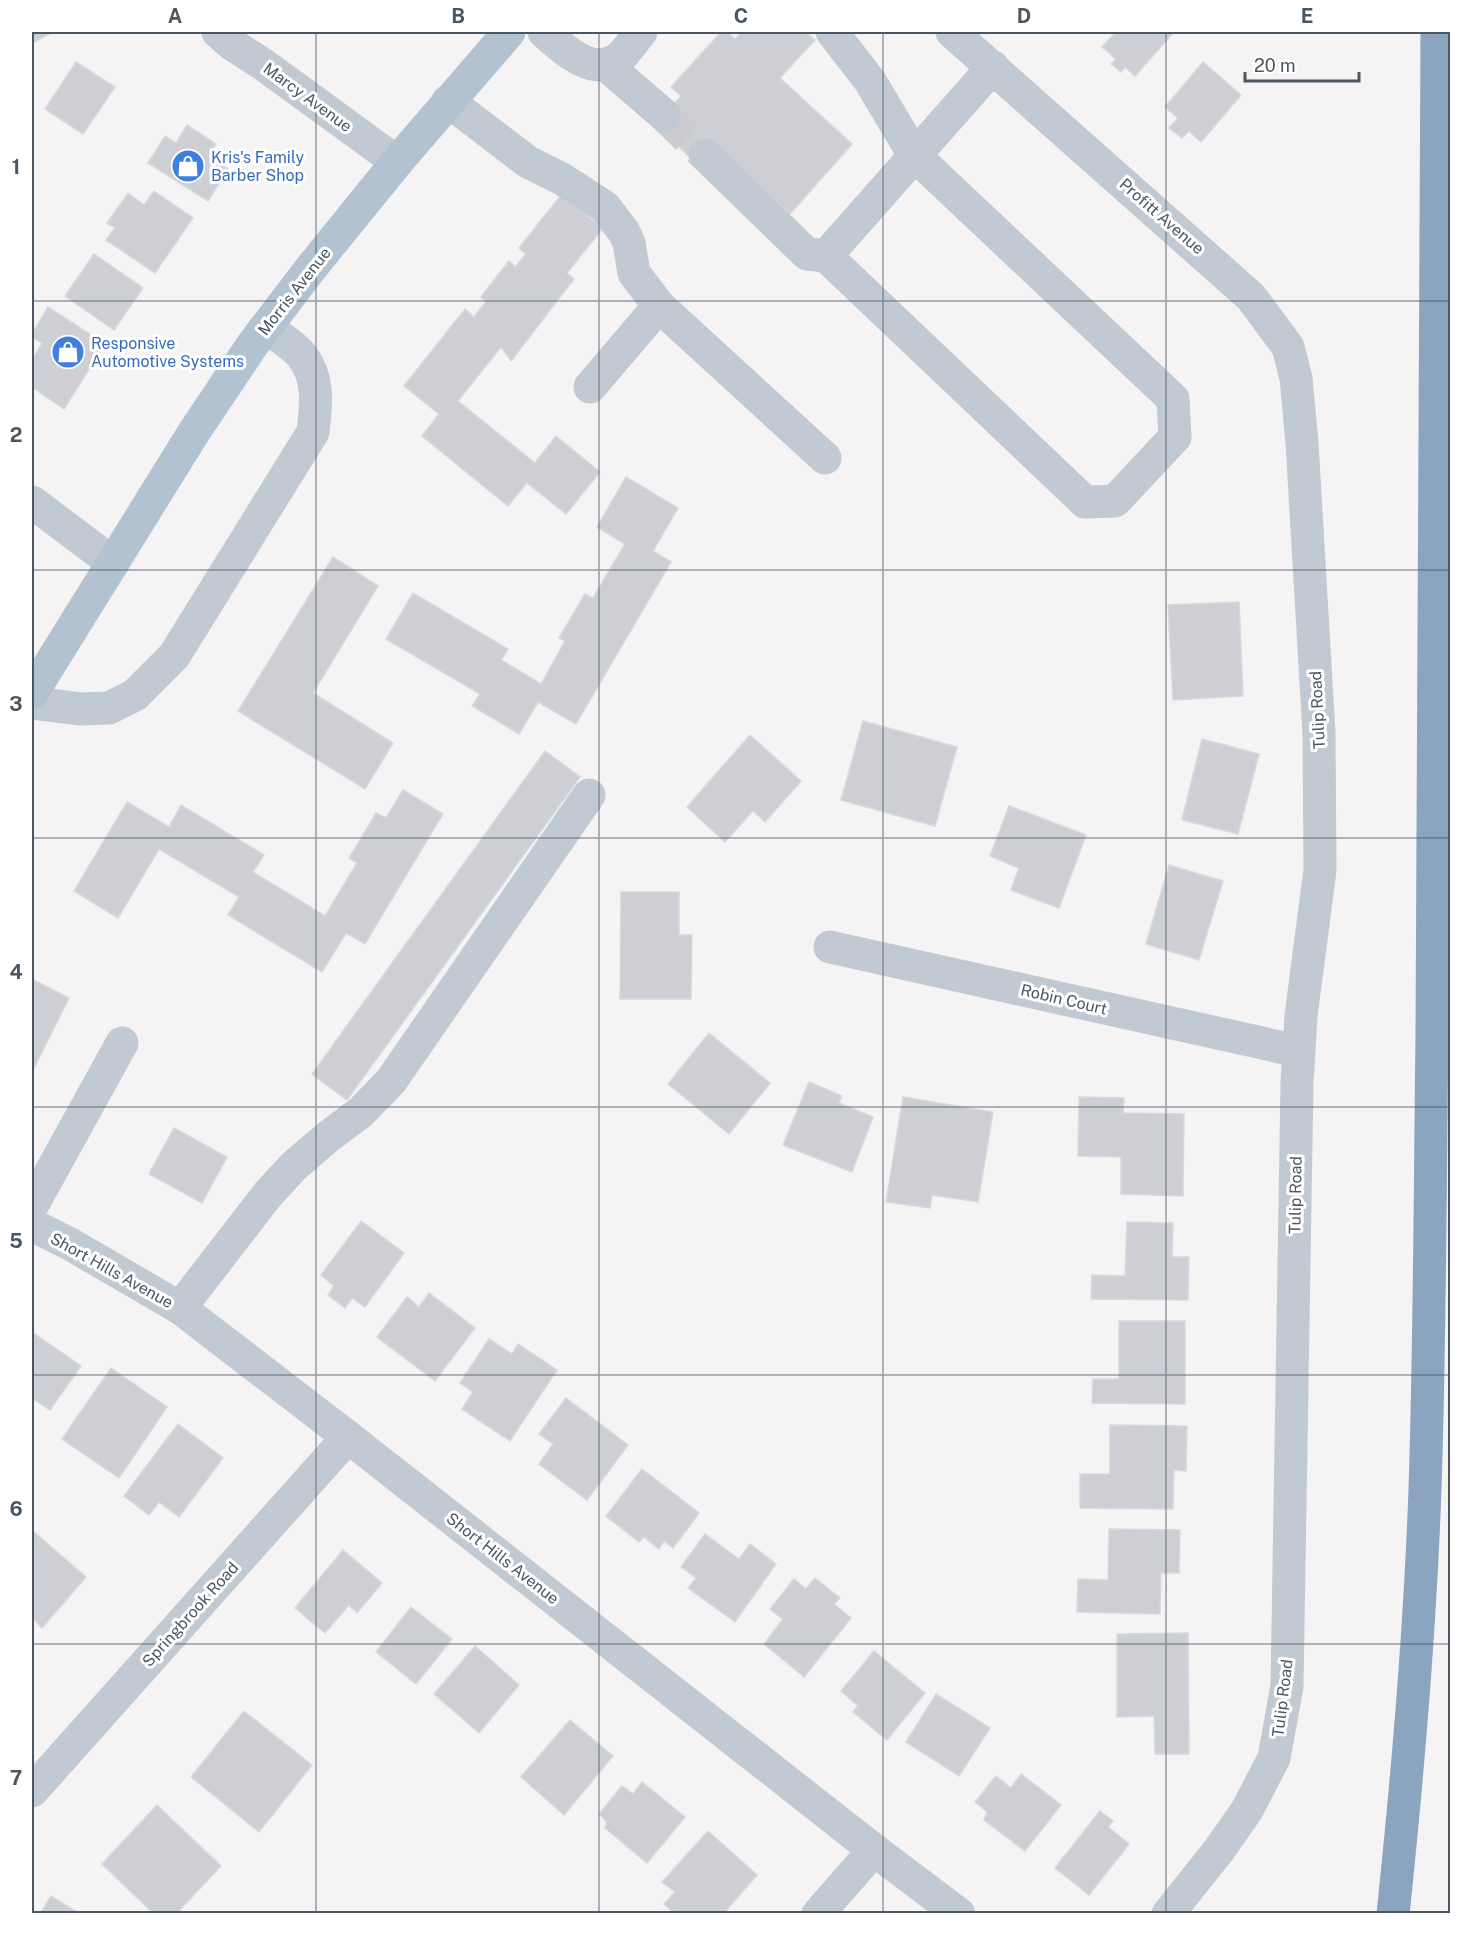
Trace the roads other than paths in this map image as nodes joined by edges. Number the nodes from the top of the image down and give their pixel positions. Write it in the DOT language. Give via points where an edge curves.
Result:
graph roads {
  1 [pos="218,32"];
  2 [pos="509,32"];
  3 [pos="544,32"];
  4 [pos="641,32"];
  5 [pos="832,32"];
  6 [pos="952,32"];
  7 [pos="1437,32"];
  8 [pos="605,64"];
  9 [pos="993,67"];
  10 [pos="448,101"];
  11 [pos="664,115"];
  12 [pos="914,154"];
  13 [pos="705,155"];
  14 [pos="397,162"];
  15 [pos="826,256"];
  16 [pos="659,306"];
  17 [pos="266,327"];
  18 [pos="590,387"];
  19 [pos="1302,443"];
  20 [pos="825,458"];
  21 [pos="32,502"];
  22 [pos="113,563"];
  23 [pos="1435,666"];
  24 [pos="32,693"];
  25 [pos="32,703"];
  26 [pos="1450,740"];
  27 [pos="589,795"];
  28 [pos="831,947"];
  29 [pos="122,1043"];
  30 [pos="1298,1051"];
  31 [pos="32,1206"];
  32 [pos="32,1225"];
  33 [pos="180,1308"];
  34 [pos="348,1437"];
  35 [pos="32,1791"];
  36 [pos="874,1850"];
  37 [pos="818,1914"];
  38 [pos="959,1914"];
  39 [pos="1168,1914"];
  40 [pos="1393,1914"];
  1 -- 14 [label="street, Marcy Avenue"];
  2 -- 10 [label="main road, Morris Avenue"];
  3 -- 8 [label="street" via="587,63"];
  4 -- 8 [label="street" via="619,58"];
  5 -- 12 [label="street" via="870,81"];
  6 -- 9 [label="street, Profitt Avenue"];
  7 -- 23 [label="highway"];
  8 -- 11 [label="street"];
  9 -- 12 [label="street"];
  9 -- 19 [label="street, Profitt Avenue" via="1251,297 1288,347 1296,378"];
  10 -- 14 [label="main road, Morris Avenue"];
  10 -- 16 [label="street" via="528,162 605,207 627,237 634,273"];
  12 -- 15 [label="street"];
  12 -- 15 [label="street" via="1173,399 1175,437 1115,501 1085,502"];
  13 -- 15 [label="street" via="807,254"];
  14 -- 17 [label="main road, Morris Avenue"];
  16 -- 18 [label="street"];
  16 -- 20 [label="street"];
  17 -- 22 [label="main road, Morris Avenue" via="194,432"];
  17 -- 25 [label="street" via="302,355 313,374 313,432 174,656 135,695 109,708"];
  19 -- 30 [label="street, Tulip Road" via="1319,733 1320,870"];
  21 -- 22 [label="street"];
  22 -- 24 [label="main road, Morris Avenue"];
  23 -- 26 [label="highway"];
  23 -- 40 [label="highway" via="1425,1491 1416,1657"];
  27 -- 33 [label="street" via="391,1081 361,1112 294,1166"];
  28 -- 30 [label="street, Robin Court"];
  29 -- 31 [label="street"];
  30 -- 39 [label="street, Tulip Road" via="1287,1686 1269,1769 1247,1810"];
  32 -- 33 [label="street, Short Hills Avenue"];
  33 -- 34 [label="street, Short Hills Avenue"];
  34 -- 35 [label="street, Springbrook Road"];
  34 -- 36 [label="street, Short Hills Avenue"];
  36 -- 37 [label="street"];
  36 -- 38 [label="street, Short Hills Avenue"];
}
